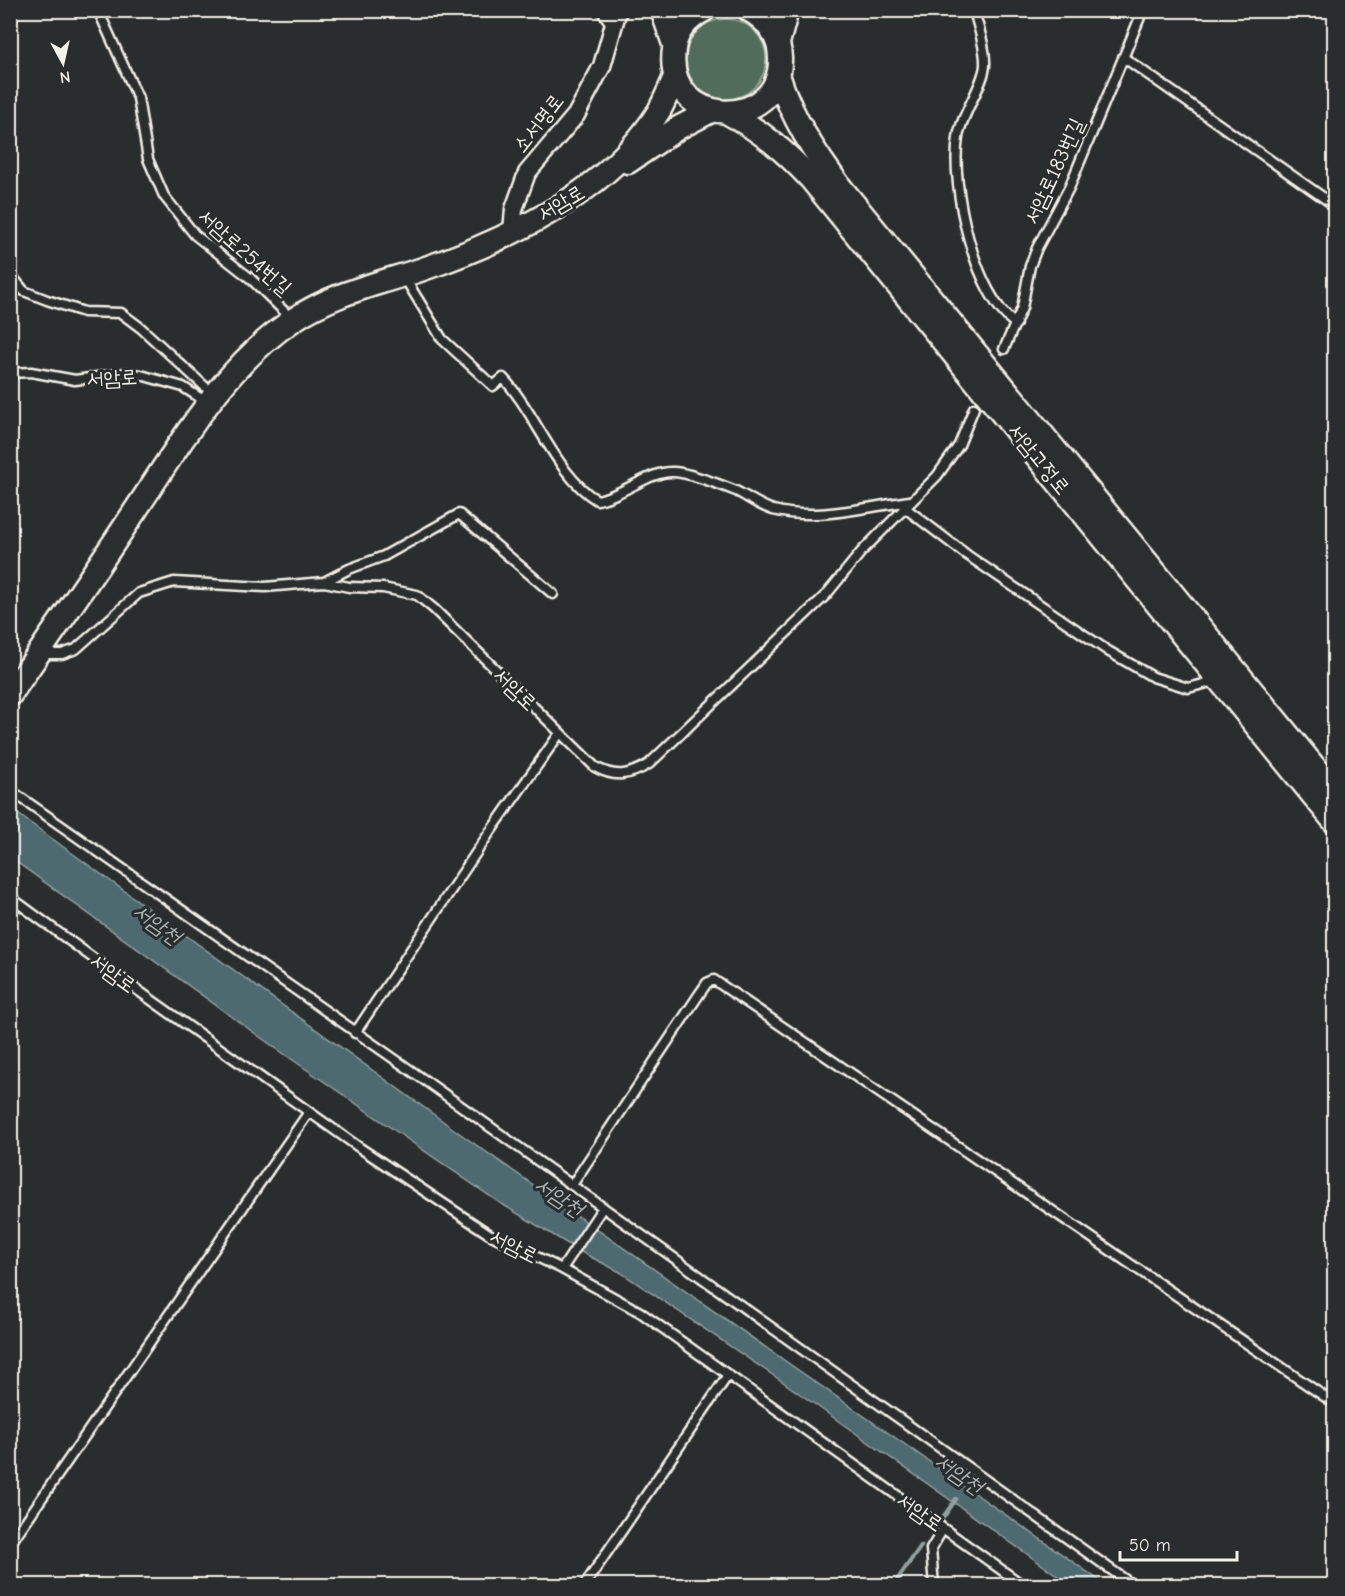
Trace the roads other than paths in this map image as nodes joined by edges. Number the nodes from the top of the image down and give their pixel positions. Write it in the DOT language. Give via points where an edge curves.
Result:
graph roads {
  1 [pos="98,10"];
  2 [pos="601,10"];
  3 [pos="618,10"];
  4 [pos="662,10"];
  5 [pos="704,10"];
  6 [pos="749,10"];
  7 [pos="788,10"];
  8 [pos="974,10"];
  9 [pos="1143,10"];
  10 [pos="614,27"];
  11 [pos="778,43"];
  12 [pos="675,44"];
  13 [pos="1123,57"];
  14 [pos="778,75"];
  15 [pos="675,77"];
  16 [pos="720,112"];
  17 [pos="594,183"];
  18 [pos="1335,205"];
  19 [pos="512,232"];
  20 [pos="10,274"];
  21 [pos="403,275"];
  22 [pos="293,320"];
  23 [pos="1016,324"];
  24 [pos="1004,349"];
  25 [pos="10,373"];
  26 [pos="212,400"];
  27 [pos="974,408"];
  28 [pos="907,504"];
  29 [pos="324,582"];
  30 [pos="553,594"];
  31 [pos="38,654"];
  32 [pos="1219,680"];
  33 [pos="10,695"];
  34 [pos="560,733"];
  35 [pos="10,790"];
  36 [pos="1335,791"];
  37 [pos="1335,821"];
  38 [pos="10,897"];
  39 [pos="355,1033"];
  40 [pos="309,1112"];
  41 [pos="572,1185"];
  42 [pos="603,1206"];
  43 [pos="564,1266"];
  44 [pos="728,1376"];
  45 [pos="1335,1403"];
  46 [pos="943,1529"];
  47 [pos="10,1544"];
  48 [pos="584,1586"];
  49 [pos="934,1586"];
  50 [pos="1024,1586"];
  51 [pos="1134,1586"];
  1 -- 22 [label="lane, 서암로254번길" via="138,98 148,159 164,196 195,235 250,278"];
  2 -- 10 [label="lane"];
  3 -- 10 [label="street, 소서명로"];
  4 -- 12 [label="main road"];
  5 -- 12 [label="main road" via="687,22"];
  6 -- 11 [label="main road" via="771,28"];
  7 -- 11 [label="main road"];
  8 -- 23 [label="lane" via="985,65 958,138 956,175 972,248 987,291 1003,315"];
  9 -- 13 [label="lane, 서암로183번길"];
  10 -- 19 [label="street, 소서명로" via="602,66 576,115 527,173 514,209"];
  11 -- 14 [label="main road"];
  12 -- 15 [label="main road"];
  13 -- 18 [label="lane"];
  13 -- 23 [label="lane, 서암로183번길" via="1074,177 1037,248"];
  14 -- 16 [label="main road" via="760,102"];
  14 -- 36 [label="main road, 서암고정로" via="800,128 841,188"];
  15 -- 16 [label="main road, 서암고정로" via="696,104"];
  15 -- 17 [label="main road, 서암로" via="659,111 643,132"];
  16 -- 17 [label="main road" via="678,128"];
  16 -- 32 [label="main road, 서암고정로" via="756,128 783,148 811,179"];
  17 -- 19 [label="main road, 서암로"];
  19 -- 21 [label="main road, 서암로" via="462,255"];
  20 -- 26 [label="lane, 서암로" via="24,291 47,300 84,312 121,313"];
  21 -- 22 [label="main road, 서암로" via="363,287"];
  21 -- 28 [label="lane" via="442,339 493,386 503,378 519,394 538,430 587,494 597,500 626,491 657,474 674,472 734,491 771,510 823,513"];
  22 -- 26 [label="main road, 서암로" via="259,348"];
  23 -- 24 [label="lane, 서암로183번길"];
  25 -- 26 [label="lane, 서암로" via="31,372 75,380 141,375"];
  26 -- 31 [label="main road, 서암로"];
  27 -- 28 [label="lane, 서암로" via="949,460"];
  28 -- 32 [label="lane" via="968,555 1108,651 1153,677 1188,688"];
  28 -- 34 [label="lane, 서암로" via="826,595 649,764 627,774 607,773 595,767"];
  29 -- 30 [label="lane" via="384,556 459,514"];
  29 -- 31 [label="lane, 서암로" via="265,587 174,582 156,586 138,593 76,649 62,654"];
  29 -- 34 [label="lane, 서암로" via="417,595"];
  31 -- 33 [label="main road, 서암로"];
  32 -- 37 [label="main road, 서암고정로"];
  34 -- 39 [label="lane"];
  35 -- 39 [label="lane"];
  38 -- 40 [label="lane, 서암로"];
  39 -- 41 [label="lane"];
  40 -- 43 [label="lane, 서암로" via="489,1234"];
  40 -- 47 [label="lane"];
  41 -- 42 [label="lane"];
  41 -- 45 [label="lane" via="703,990 714,980"];
  42 -- 43 [label="lane"];
  42 -- 51 [label="lane"];
  43 -- 44 [label="lane, 서암로" via="640,1312"];
  44 -- 46 [label="lane, 서암로"];
  44 -- 48 [label="lane"];
  46 -- 49 [label="lane" via="931,1549"];
  46 -- 50 [label="lane, 서암로"];
}
